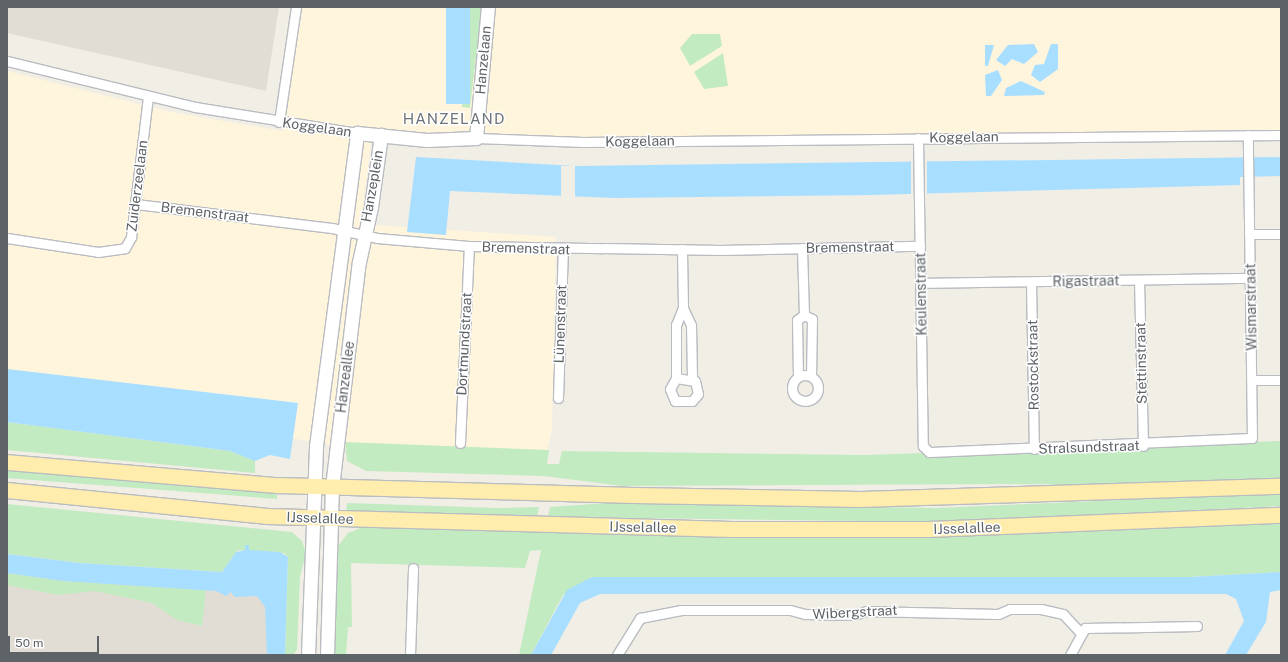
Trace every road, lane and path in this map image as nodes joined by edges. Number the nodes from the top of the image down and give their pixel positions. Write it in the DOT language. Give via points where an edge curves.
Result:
graph roads {
  1 [pos="296,7"];
  2 [pos="488,7"];
  3 [pos="7,61"];
  4 [pos="148,98"];
  5 [pos="278,122"];
  6 [pos="357,133"];
  7 [pos="380,135"];
  8 [pos="1248,135"];
  9 [pos="1281,135"];
  10 [pos="476,138"];
  11 [pos="918,138"];
  12 [pos="136,204"];
  13 [pos="345,231"];
  14 [pos="1250,234"];
  15 [pos="1281,234"];
  16 [pos="363,236"];
  17 [pos="7,238"];
  18 [pos="469,246"];
  19 [pos="920,246"];
  20 [pos="802,248"];
  21 [pos="563,250"];
  22 [pos="682,250"];
  23 [pos="1250,278"];
  24 [pos="1139,280"];
  25 [pos="1032,282"];
  26 [pos="921,283"];
  27 [pos="683,308"];
  28 [pos="804,315"];
  29 [pos="798,376"];
  30 [pos="811,376"];
  31 [pos="676,378"];
  32 [pos="692,378"];
  33 [pos="1252,380"];
  34 [pos="1281,380"];
  35 [pos="558,398"];
  36 [pos="1252,438"];
  37 [pos="460,442"];
  38 [pos="1143,446"];
  39 [pos="1034,449"];
  40 [pos="925,450"];
  41 [pos="7,462"];
  42 [pos="313,486"];
  43 [pos="1281,486"];
  44 [pos="332,487"];
  45 [pos="7,490"];
  46 [pos="1281,515"];
  47 [pos="311,518"];
  48 [pos="330,519"];
  49 [pos="413,568"];
  50 [pos="1197,626"];
  51 [pos="1080,632"];
  52 [pos="308,655"];
  53 [pos="327,655"];
  54 [pos="410,655"];
  55 [pos="617,655"];
  56 [pos="1070,655"];
  1 -- 5 [label="street"];
  2 -- 10 [label="street, Hanzelaan"];
  3 -- 4 [label="street, Koggelaan"];
  4 -- 5 [label="street, Koggelaan"];
  4 -- 12 [label="street, Zuiderzeelaan"];
  5 -- 6 [label="street, Koggelaan"];
  6 -- 7 [label="street, Koggelaan"];
  6 -- 13 [label="street, Hanzeplein"];
  7 -- 10 [label="street, Koggelaan" via="427,140"];
  7 -- 16 [label="street, Hanzeplein" via="371,207"];
  8 -- 9 [label="street, Koggelaan"];
  8 -- 11 [label="street, Koggelaan"];
  8 -- 14 [label="street, Wismarstraat"];
  10 -- 11 [label="street, Koggelaan" via="583,142"];
  11 -- 19 [label="street, Keulenstraat"];
  12 -- 13 [label="street, Bremenstraat"];
  12 -- 17 [label="street, Zuiderzeelaan" via="131,237 120,251 98,252"];
  13 -- 16 [label="street, Bremenstraat"];
  13 -- 42 [label="street, Hanzeallee"];
  14 -- 15 [label="street"];
  14 -- 23 [label="street, Wismarstraat"];
  16 -- 18 [label="street, Bremenstraat"];
  16 -- 44 [label="street, Hanzeallee"];
  18 -- 21 [label="street, Bremenstraat"];
  18 -- 37 [label="street, Dortmundstraat"];
  19 -- 20 [label="street, Bremenstraat"];
  19 -- 26 [label="street, Keulenstraat"];
  20 -- 22 [label="street, Bremenstraat"];
  20 -- 28 [label="street"];
  21 -- 22 [label="street, Bremenstraat"];
  21 -- 35 [label="street, Lünenstraat"];
  22 -- 27 [label="street"];
  23 -- 24 [label="street, Rigastraat"];
  23 -- 33 [label="street, Wismarstraat"];
  24 -- 25 [label="street, Rigastraat"];
  24 -- 38 [label="street, Stettinstraat"];
  25 -- 26 [label="street, Rigastraat"];
  25 -- 39 [label="street, Rostockstraat"];
  26 -- 40 [label="street, Keulenstraat"];
  27 -- 31 [label="street" via="676,325"];
  27 -- 32 [label="street" via="691,325"];
  28 -- 29 [label="street" via="797,320"];
  28 -- 30 [label="street" via="812,319"];
  29 -- 30 [label="street"];
  29 -- 30 [label="street" via="792,391 798,399 806,401 818,392 817,382"];
  31 -- 32 [label="street"];
  31 -- 32 [label="street" via="670,394 684,404 692,401 698,394 697,385"];
  33 -- 34 [label="street"];
  33 -- 36 [label="street, Wismarstraat"];
  36 -- 38 [label="street, Stralsundstraat"];
  38 -- 39 [label="street, Stralsundstraat"];
  39 -- 40 [label="street, Stralsundstraat"];
  41 -- 42 [label="main road" via="117,474"];
  42 -- 44 [label="main road"];
  42 -- 47 [label="street, Hanzeallee"];
  43 -- 44 [label="main road" via="860,499"];
  44 -- 48 [label="street, Hanzeallee"];
  45 -- 47 [label="main road, IJsselallee" via="116,504"];
  46 -- 48 [label="main road, IJsselallee" via="928,529 731,529"];
  47 -- 48 [label="main road, IJsselallee"];
  47 -- 52 [label="street, Hanzeallee"];
  48 -- 53 [label="street, Hanzeallee"];
  49 -- 54 [label="street"];
  50 -- 51 [label="street" via="1091,627"];
  51 -- 55 [label="street, Wibergstraat" via="1063,614 1041,609 1010,609 998,614 866,611 854,615 805,614 790,610 681,610 640,618"];
  51 -- 56 [label="street"];
}
